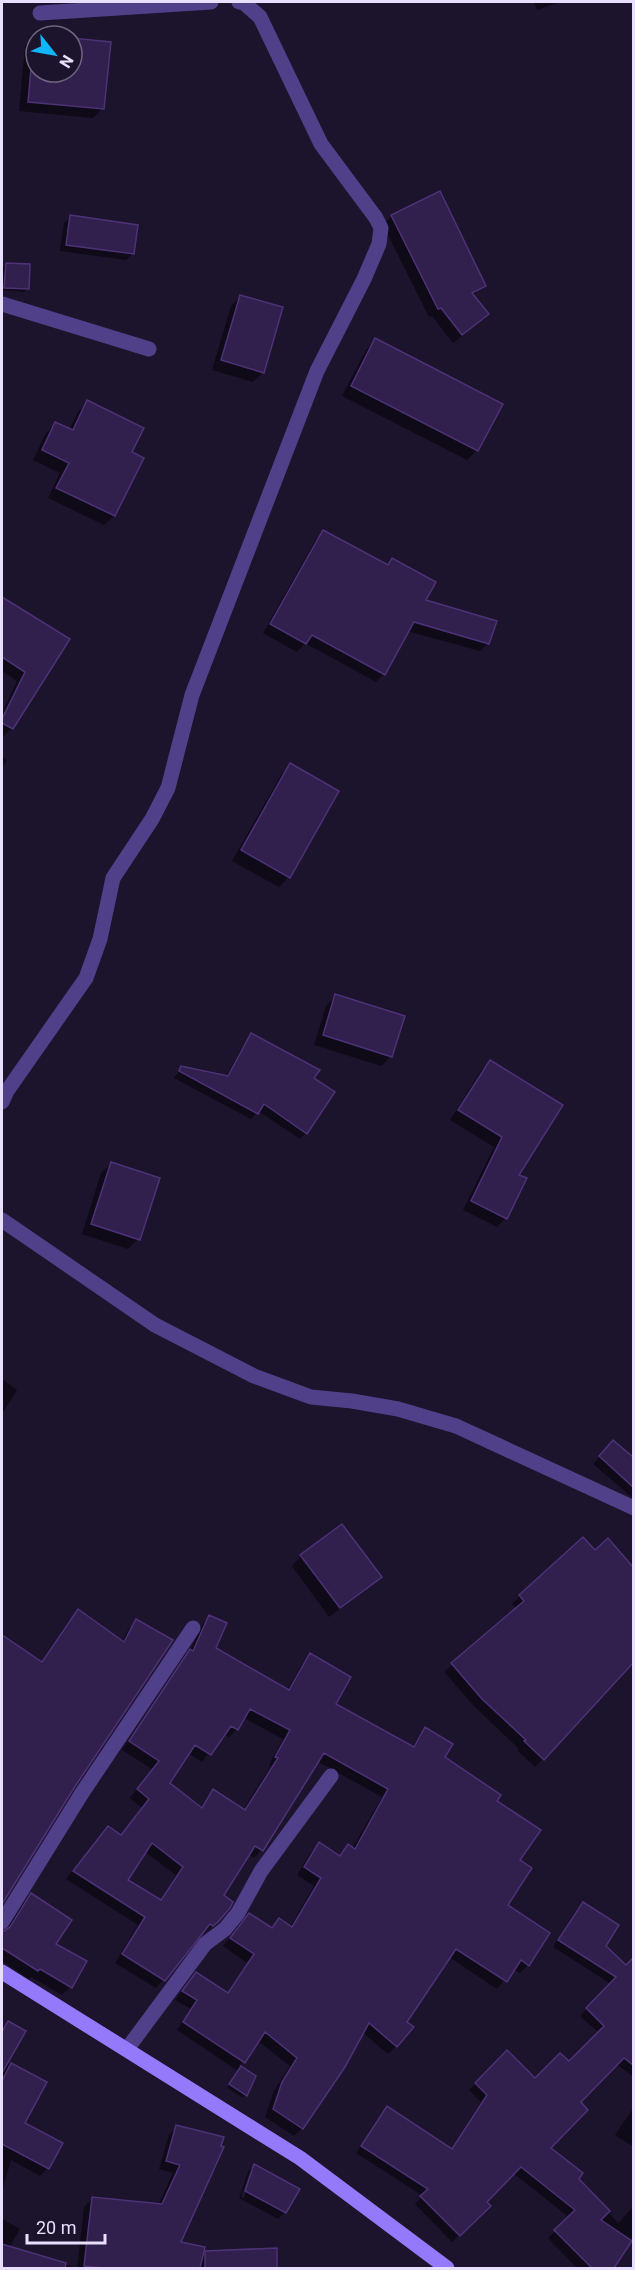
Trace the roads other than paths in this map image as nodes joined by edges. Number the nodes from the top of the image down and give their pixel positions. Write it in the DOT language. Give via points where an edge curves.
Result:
graph roads {
  1 [pos="211,2"];
  2 [pos="242,2"];
  3 [pos="40,13"];
  4 [pos="2,304"];
  5 [pos="149,350"];
  6 [pos="2,1102"];
  7 [pos="2,1221"];
  8 [pos="633,1508"];
  9 [pos="193,1628"];
  10 [pos="331,1776"];
  11 [pos="2,1922"];
  12 [pos="2,1972"];
  13 [pos="127,2049"];
  14 [pos="447,2268"];
  1 -- 3 [label="street"];
  2 -- 6 [label="street" via="260,17 321,144 376,218 381,228 379,244 308,394 192,695 168,788 113,878 100,939 86,978"];
  4 -- 5 [label="street"];
  7 -- 8 [label="street" via="155,1325 254,1376 311,1397 398,1409 456,1426"];
  9 -- 11 [label="street" via="82,1793"];
  10 -- 13 [label="street" via="261,1871 238,1913 205,1944"];
  12 -- 13 [label="street"];
  13 -- 14 [label="street" via="300,2158"];
}
